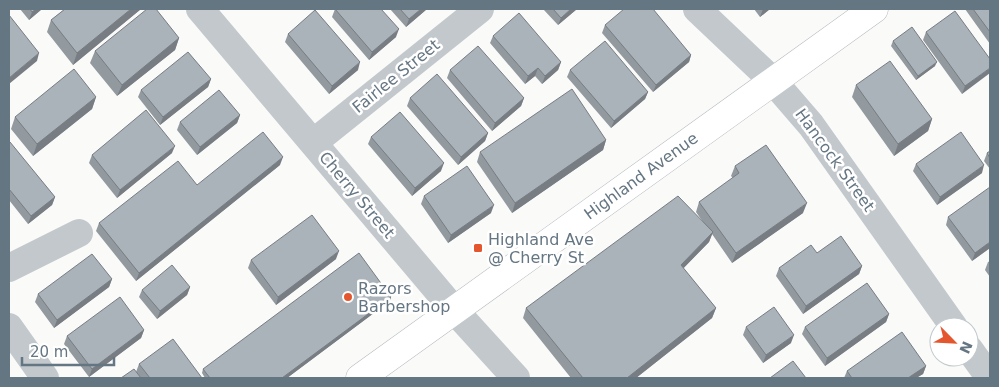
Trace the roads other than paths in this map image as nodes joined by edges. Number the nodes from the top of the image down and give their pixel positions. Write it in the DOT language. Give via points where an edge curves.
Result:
graph roads {
  1 [pos="200,9"];
  2 [pos="480,9"];
  3 [pos="698,9"];
  4 [pos="874,9"];
  5 [pos="773,81"];
  6 [pos="313,143"];
  7 [pos="79,234"];
  8 [pos="9,268"];
  9 [pos="454,311"];
  10 [pos="947,317"];
  11 [pos="9,327"];
  12 [pos="45,378"];
  13 [pos="360,378"];
  14 [pos="516,378"];
  1 -- 6 [label="street, Cherry Street"];
  2 -- 6 [label="street, Fairlee Street"];
  3 -- 5 [label="street, Hancock Street"];
  4 -- 5 [label="main road, Highland Avenue"];
  5 -- 9 [label="main road, Highland Avenue"];
  5 -- 10 [label="street, Hancock Street" via="812,125"];
  6 -- 9 [label="street, Cherry Street"];
  7 -- 8 [label="street"];
  9 -- 13 [label="main road, Highland Avenue"];
  9 -- 14 [label="street, Cherry Street"];
  11 -- 12 [label="street"];
}
